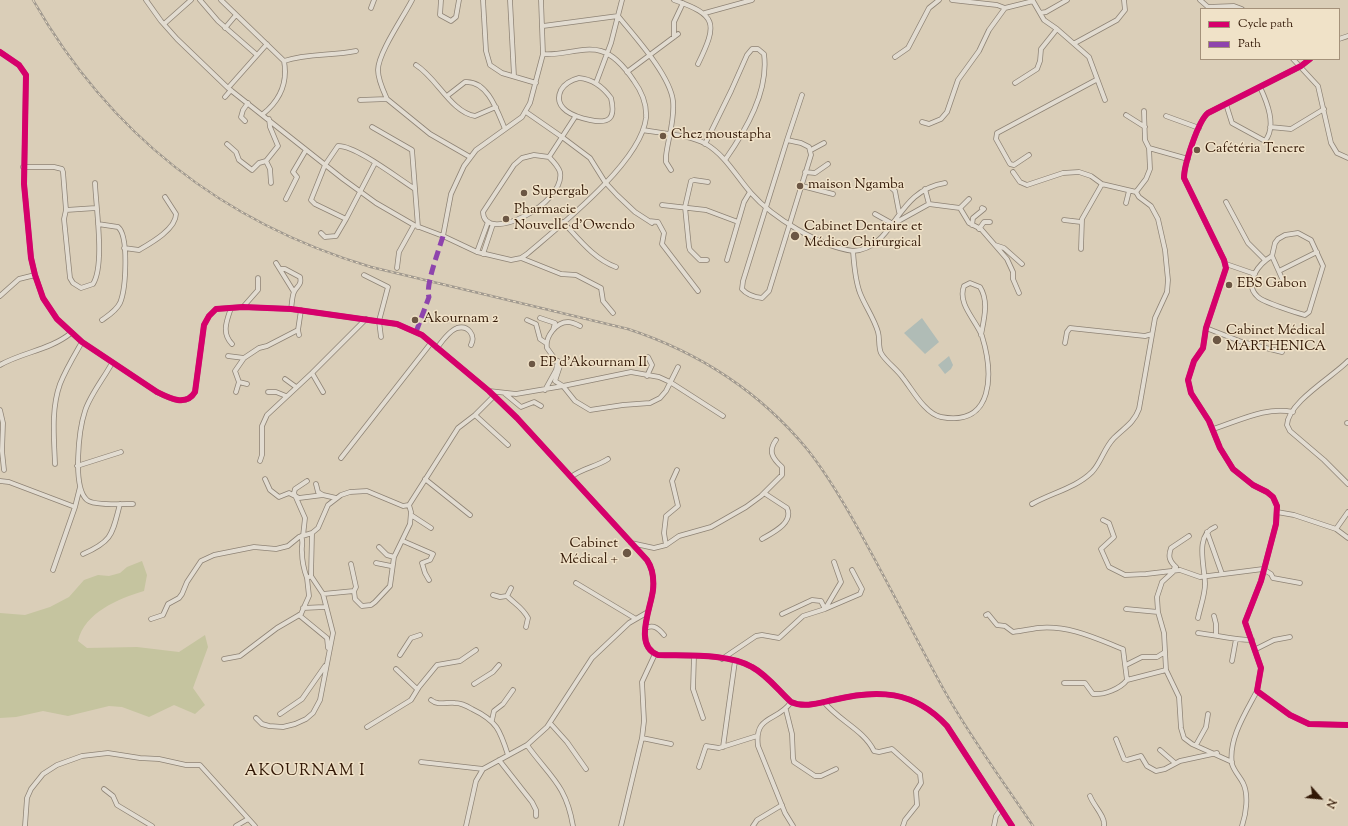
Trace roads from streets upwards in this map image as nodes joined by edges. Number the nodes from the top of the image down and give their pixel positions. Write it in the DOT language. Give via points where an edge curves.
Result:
graph roads {
  1 [pos="146,0"];
  2 [pos="191,0"];
  3 [pos="200,0"];
  4 [pos="221,0"];
  5 [pos="374,0"];
  6 [pos="412,0"];
  7 [pos="441,0"];
  8 [pos="459,0"];
  9 [pos="483,0"];
  10 [pos="510,0"];
  11 [pos="541,0"];
  12 [pos="622,0"];
  13 [pos="674,0"];
  14 [pos="752,0"];
  15 [pos="939,0"];
  16 [pos="952,0"];
  17 [pos="1067,0"];
  18 [pos="1124,0"];
  19 [pos="1200,0"];
  20 [pos="1033,1"];
  21 [pos="683,3"];
  22 [pos="371,8"];
  23 [pos="1005,8"];
  24 [pos="1239,8"];
  25 [pos="1040,13"];
  26 [pos="705,14"];
  27 [pos="236,15"];
  28 [pos="618,16"];
  29 [pos="164,24"];
  30 [pos="543,26"];
  31 [pos="225,28"];
  32 [pos="1057,29"];
  33 [pos="1075,42"];
  34 [pos="268,44"];
  35 [pos="356,51"];
  36 [pos="0,52"];
  37 [pos="543,54"];
  38 [pos="608,54"];
  39 [pos="257,55"];
  40 [pos="649,56"];
  41 [pos="895,58"];
  42 [pos="1294,60"];
  43 [pos="1309,60"];
  44 [pos="284,61"];
  45 [pos="698,64"];
  46 [pos="416,65"];
  47 [pos="1300,66"];
  48 [pos="628,72"];
  49 [pos="514,76"];
  50 [pos="1096,80"];
  51 [pos="536,82"];
  52 [pos="596,83"];
  53 [pos="1015,83"];
  54 [pos="1260,87"];
  55 [pos="229,89"];
  56 [pos="802,95"];
  57 [pos="447,96"];
  58 [pos="225,97"];
  59 [pos="387,99"];
  60 [pos="360,100"];
  61 [pos="1105,100"];
  62 [pos="248,104"];
  63 [pos="1226,104"];
  64 [pos="496,107"];
  65 [pos="1324,109"];
  66 [pos="1144,111"];
  67 [pos="526,112"];
  68 [pos="263,114"];
  69 [pos="1126,115"];
  70 [pos="575,116"];
  71 [pos="1166,116"];
  72 [pos="269,119"];
  73 [pos="245,121"];
  74 [pos="922,122"];
  75 [pos="1145,127"];
  76 [pos="1270,127"];
  77 [pos="372,128"];
  78 [pos="1199,128"];
  79 [pos="505,129"];
  80 [pos="644,130"];
  81 [pos="670,135"];
  82 [pos="562,137"];
  83 [pos="787,140"];
  84 [pos="824,143"];
  85 [pos="228,144"];
  86 [pos="705,144"];
  87 [pos="1149,148"];
  88 [pos="306,150"];
  89 [pos="811,150"];
  90 [pos="1029,155"];
  91 [pos="470,157"];
  92 [pos="549,157"];
  93 [pos="1348,158"];
  94 [pos="1188,159"];
  95 [pos="725,160"];
  96 [pos="266,161"];
  97 [pos="375,163"];
  98 [pos="828,164"];
  99 [pos="326,166"];
  100 [pos="23,167"];
  101 [pos="671,170"];
  102 [pos="806,172"];
  103 [pos="1013,172"];
  104 [pos="606,182"];
  105 [pos="708,182"];
  106 [pos="945,182"];
  107 [pos="95,183"];
  108 [pos="271,183"];
  109 [pos="887,184"];
  110 [pos="1102,184"];
  111 [pos="802,186"];
  112 [pos="925,189"];
  113 [pos="415,190"];
  114 [pos="1129,191"];
  115 [pos="361,192"];
  116 [pos="750,192"];
  117 [pos="1136,192"];
  118 [pos="833,194"];
  119 [pos="165,197"];
  120 [pos="286,199"];
  121 [pos="969,200"];
  122 [pos="1226,202"];
  123 [pos="1126,203"];
  124 [pos="929,204"];
  125 [pos="662,205"];
  126 [pos="685,207"];
  127 [pos="96,208"];
  128 [pos="960,208"];
  129 [pos="982,208"];
  130 [pos="766,209"];
  131 [pos="66,210"];
  132 [pos="899,212"];
  133 [pos="875,214"];
  134 [pos="346,219"];
  135 [pos="1064,220"];
  136 [pos="488,222"];
  137 [pos="563,222"];
  138 [pos="738,222"];
  139 [pos="990,222"];
  140 [pos="1081,222"];
  141 [pos="98,224"];
  142 [pos="493,224"];
  143 [pos="790,224"];
  144 [pos="893,224"];
  145 [pos="972,225"];
  146 [pos="416,226"];
  147 [pos="979,228"];
  148 [pos="321,233"];
  149 [pos="444,236"];
  150 [pos="994,245"];
  151 [pos="124,248"];
  152 [pos="1081,249"];
  153 [pos="853,251"];
  154 [pos="477,252"];
  155 [pos="1317,252"];
  156 [pos="483,254"];
  157 [pos="1272,256"];
  158 [pos="521,258"];
  159 [pos="707,260"];
  160 [pos="727,260"];
  161 [pos="1265,260"];
  162 [pos="276,262"];
  163 [pos="1022,264"];
  164 [pos="1226,264"];
  165 [pos="616,267"];
  166 [pos="397,268"];
  167 [pos="281,269"];
  168 [pos="1279,271"];
  169 [pos="1255,274"];
  170 [pos="35,275"];
  171 [pos="364,275"];
  172 [pos="258,278"];
  173 [pos="1012,279"];
  174 [pos="1284,283"];
  175 [pos="698,291"];
  176 [pos="294,292"];
  177 [pos="0,296"];
  178 [pos="243,307"];
  179 [pos="231,308"];
  180 [pos="291,309"];
  181 [pos="301,310"];
  182 [pos="612,313"];
  183 [pos="540,318"];
  184 [pos="366,319"];
  185 [pos="102,320"];
  186 [pos="527,320"];
  187 [pos="379,321"];
  188 [pos="580,326"];
  189 [pos="1206,328"];
  190 [pos="298,330"];
  191 [pos="552,330"];
  192 [pos="71,334"];
  193 [pos="1152,334"];
  194 [pos="300,335"];
  195 [pos="981,335"];
  196 [pos="381,336"];
  197 [pos="82,342"];
  198 [pos="431,343"];
  199 [pos="546,343"];
  200 [pos="1065,343"];
  201 [pos="232,344"];
  202 [pos="471,345"];
  203 [pos="437,348"];
  204 [pos="1282,352"];
  205 [pos="228,356"];
  206 [pos="648,357"];
  207 [pos="244,358"];
  208 [pos="558,360"];
  209 [pos="1348,361"];
  210 [pos="112,363"];
  211 [pos="0,366"];
  212 [pos="678,366"];
  213 [pos="312,373"];
  214 [pos="647,376"];
  215 [pos="285,379"];
  216 [pos="239,382"];
  217 [pos="670,382"];
  218 [pos="247,384"];
  219 [pos="563,386"];
  220 [pos="296,387"];
  221 [pos="546,390"];
  222 [pos="489,391"];
  223 [pos="236,392"];
  224 [pos="268,392"];
  225 [pos="323,392"];
  226 [pos="504,393"];
  227 [pos="286,396"];
  228 [pos="494,396"];
  229 [pos="541,406"];
  230 [pos="0,410"];
  231 [pos="1293,412"];
  232 [pos="475,415"];
  233 [pos="722,416"];
  234 [pos="1214,429"];
  235 [pos="776,440"];
  236 [pos="508,445"];
  237 [pos="120,452"];
  238 [pos="341,458"];
  239 [pos="608,459"];
  240 [pos="260,461"];
  241 [pos="55,464"];
  242 [pos="77,466"];
  243 [pos="4,470"];
  244 [pos="677,470"];
  245 [pos="571,477"];
  246 [pos="425,478"];
  247 [pos="265,479"];
  248 [pos="307,480"];
  249 [pos="0,481"];
  250 [pos="316,484"];
  251 [pos="1348,484"];
  252 [pos="80,487"];
  253 [pos="764,493"];
  254 [pos="322,495"];
  255 [pos="297,497"];
  256 [pos="336,498"];
  257 [pos="120,504"];
  258 [pos="133,504"];
  259 [pos="1032,504"];
  260 [pos="409,505"];
  261 [pos="75,507"];
  262 [pos="1278,512"];
  263 [pos="1348,512"];
  264 [pos="411,515"];
  265 [pos="470,516"];
  266 [pos="1103,520"];
  267 [pos="1215,527"];
  268 [pos="431,528"];
  269 [pos="1336,529"];
  270 [pos="1207,532"];
  271 [pos="312,533"];
  272 [pos="302,536"];
  273 [pos="1189,536"];
  274 [pos="1348,538"];
  275 [pos="762,539"];
  276 [pos="403,541"];
  277 [pos="631,543"];
  278 [pos="666,545"];
  279 [pos="379,547"];
  280 [pos="83,554"];
  281 [pos="394,557"];
  282 [pos="834,562"];
  283 [pos="376,563"];
  284 [pos="351,564"];
  285 [pos="391,566"];
  286 [pos="1174,568"];
  287 [pos="1263,569"];
  288 [pos="53,570"];
  289 [pos="852,570"];
  290 [pos="1222,574"];
  291 [pos="309,577"];
  292 [pos="1204,577"];
  293 [pos="429,580"];
  294 [pos="576,583"];
  295 [pos="1300,583"];
  296 [pos="511,588"];
  297 [pos="354,591"];
  298 [pos="322,594"];
  299 [pos="493,595"];
  300 [pos="507,596"];
  301 [pos="324,607"];
  302 [pos="303,608"];
  303 [pos="825,609"];
  304 [pos="1126,610"];
  305 [pos="648,612"];
  306 [pos="1158,612"];
  307 [pos="782,614"];
  308 [pos="299,615"];
  309 [pos="986,615"];
  310 [pos="1214,616"];
  311 [pos="1198,618"];
  312 [pos="151,619"];
  313 [pos="636,619"];
  314 [pos="526,627"];
  315 [pos="646,628"];
  316 [pos="1198,633"];
  317 [pos="1216,634"];
  318 [pos="420,635"];
  319 [pos="664,635"];
  320 [pos="1290,637"];
  321 [pos="330,638"];
  322 [pos="1236,640"];
  323 [pos="1252,640"];
  324 [pos="1256,649"];
  325 [pos="476,650"];
  326 [pos="1165,652"];
  327 [pos="655,654"];
  328 [pos="400,656"];
  329 [pos="694,656"];
  330 [pos="224,659"];
  331 [pos="722,659"];
  332 [pos="735,660"];
  333 [pos="1232,661"];
  334 [pos="327,662"];
  335 [pos="499,665"];
  336 [pos="1126,665"];
  337 [pos="396,669"];
  338 [pos="1166,670"];
  339 [pos="1126,680"];
  340 [pos="1064,683"];
  341 [pos="474,684"];
  342 [pos="417,689"];
  343 [pos="513,690"];
  344 [pos="1257,691"];
  345 [pos="431,700"];
  346 [pos="791,702"];
  347 [pos="824,702"];
  348 [pos="786,710"];
  349 [pos="280,714"];
  350 [pos="1208,714"];
  351 [pos="256,718"];
  352 [pos="703,718"];
  353 [pos="492,720"];
  354 [pos="550,723"];
  355 [pos="1348,725"];
  356 [pos="367,727"];
  357 [pos="757,736"];
  358 [pos="642,738"];
  359 [pos="1116,739"];
  360 [pos="527,744"];
  361 [pos="671,744"];
  362 [pos="1196,745"];
  363 [pos="723,747"];
  364 [pos="1160,750"];
  365 [pos="1217,753"];
  366 [pos="508,755"];
  367 [pos="499,760"];
  368 [pos="421,762"];
  369 [pos="1232,762"];
  370 [pos="1175,763"];
  371 [pos="699,767"];
  372 [pos="483,769"];
  373 [pos="586,769"];
  374 [pos="836,769"];
  375 [pos="104,789"];
  376 [pos="1090,796"];
  377 [pos="782,805"];
  378 [pos="1001,809"];
  379 [pos="536,816"];
  380 [pos="248,820"];
  381 [pos="793,825"];
  382 [pos="994,825"];
  383 [pos="25,826"];
  384 [pos="152,826"];
  385 [pos="236,826"];
  386 [pos="255,826"];
  387 [pos="466,826"];
  388 [pos="573,826"];
  389 [pos="621,826"];
  390 [pos="753,826"];
  391 [pos="903,826"];
  392 [pos="1012,826"];
  393 [pos="1104,826"];
  394 [pos="1242,826"];
  1 -- 29 [label="street"];
  2 -- 29 [label="street"];
  3 -- 31 [label="street"];
  4 -- 27 [label="street"];
  5 -- 22 [label="street"];
  6 -- 59 [label="street" via="378,66"];
  7 -- 8 [label="street" via="440,14 451,20 456,17"];
  9 -- 49 [label="street" via="488,62 496,70"];
  10 -- 49 [label="street"];
  11 -- 30 [label="street"];
  12 -- 28 [label="street"];
  13 -- 21 [label="street"];
  14 -- 26 [label="street"];
  15 -- 41 [label="street" via="929,8 908,48"];
  16 -- 23 [label="street"];
  17 -- 25 [label="street"];
  18 -- 33 [label="street" via="1125,10 1117,20"];
  19 -- 24 [label="street" via="1208,7"];
  20 -- 23 [label="street"];
  20 -- 25 [label="street"];
  21 -- 26 [label="street"];
  21 -- 40 [label="street" via="674,22 676,35"];
  23 -- 74 [label="street" via="958,80 947,112 941,119 929,124"];
  25 -- 32 [label="street" via="1044,20"];
  26 -- 45 [label="street" via="710,23 710,34"];
  27 -- 31 [label="street"];
  27 -- 34 [label="street"];
  28 -- 30 [label="street"];
  28 -- 38 [label="street"];
  28 -- 40 [label="street"];
  29 -- 55 [label="street"];
  30 -- 37 [label="street"];
  31 -- 39 [label="street"];
  32 -- 33 [label="street"];
  32 -- 53 [label="street" via="1041,49 1037,69"];
  33 -- 50 [label="street" via="1090,56"];
  34 -- 39 [label="street"];
  34 -- 44 [label="street"];
  35 -- 44 [label="street" via="337,55 299,56"];
  36 -- 100 [label="street" via="19,65 26,75"];
  37 -- 38 [label="street" via="590,50"];
  37 -- 51 [label="street"];
  38 -- 48 [label="street"];
  38 -- 52 [label="street"];
  39 -- 55 [label="street"];
  40 -- 48 [label="street"];
  40 -- 81 [label="street" via="662,73 672,96"];
  42 -- 47 [label="street"];
  43 -- 47 [label="street"];
  44 -- 68 [label="street" via="281,94 274,105"];
  46 -- 57 [label="street" via="425,70"];
  47 -- 54 [label="street"];
  47 -- 65 [label="street" via="1318,86"];
  48 -- 80 [label="street" via="644,102"];
  49 -- 51 [label="street"];
  50 -- 61 [label="street"];
  50 -- 90 [label="street" via="997,133 996,139 1010,164 1014,165"];
  51 -- 67 [label="street"];
  52 -- 70 [label="street" via="578,78 564,86 559,97 560,103"];
  52 -- 70 [label="street" via="611,98 611,116 602,123"];
  54 -- 63 [label="street"];
  54 -- 76 [label="street" via="1270,112"];
  55 -- 58 [label="street"];
  55 -- 62 [label="street"];
  56 -- 83 [label="street"];
  57 -- 64 [label="street" via="471,116"];
  57 -- 64 [label="street" via="462,84 470,82 487,94"];
  59 -- 60 [label="street"];
  59 -- 91 [label="street" via="430,134"];
  62 -- 68 [label="street"];
  62 -- 73 [label="street" via="241,117"];
  63 -- 76 [label="street" via="1232,123 1261,140 1266,141"];
  63 -- 78 [label="street" via="1205,115"];
  64 -- 79 [label="street"];
  65 -- 76 [label="street" via="1291,129"];
  65 -- 93 [label="street" via="1333,147 1337,153"];
  66 -- 75 [label="street"];
  67 -- 79 [label="street"];
  67 -- 82 [label="street"];
  68 -- 72 [label="street"];
  69 -- 75 [label="street"];
  70 -- 82 [label="street"];
  71 -- 78 [label="street"];
  72 -- 88 [label="street"];
  72 -- 96 [label="street" via="278,146"];
  75 -- 87 [label="street" via="1145,140"];
  77 -- 113 [label="street" via="412,150"];
  78 -- 94 [label="street"];
  79 -- 91 [label="street"];
  80 -- 81 [label="street"];
  80 -- 104 [label="street" via="630,155"];
  81 -- 86 [label="street"];
  81 -- 101 [label="street" via="666,162"];
  82 -- 92 [label="street"];
  82 -- 104 [label="street" via="590,158"];
  83 -- 89 [label="street" via="801,143"];
  83 -- 130 [label="street"];
  84 -- 89 [label="street"];
  85 -- 96 [label="street" via="236,152 239,160 252,170 259,163"];
  86 -- 95 [label="street"];
  86 -- 95 [label="street" via="747,55 752,49 758,49 764,54 764,63 758,99 746,127"];
  87 -- 94 [label="street"];
  87 -- 117 [label="street" via="1150,170"];
  88 -- 99 [label="street"];
  88 -- 120 [label="street" via="293,172 297,177"];
  89 -- 102 [label="street"];
  91 -- 149 [label="street" via="458,175 451,194"];
  92 -- 136 [label="street" via="526,156 514,165 483,212"];
  92 -- 142 [label="street" via="557,166 560,175 560,182 553,194 539,208 521,219 505,224"];
  94 -- 164 [label="street" via="1184,173 1185,182"];
  95 -- 116 [label="street"];
  96 -- 108 [label="street" via="270,168"];
  97 -- 99 [label="street" via="344,146 338,146"];
  97 -- 113 [label="street"];
  97 -- 115 [label="street"];
  98 -- 102 [label="street" via="815,173"];
  99 -- 115 [label="street"];
  99 -- 134 [label="street" via="311,200"];
  100 -- 131 [label="street" via="62,169"];
  100 -- 170 [label="street" via="26,213"];
  102 -- 111 [label="street"];
  103 -- 110 [label="street" via="1020,182 1027,185 1073,172 1091,176"];
  104 -- 137 [label="street"];
  104 -- 175 [label="street" via="635,212 650,222 658,222 664,232 662,244"];
  105 -- 126 [label="street" via="691,181"];
  106 -- 112 [label="street"];
  107 -- 127 [label="street"];
  109 -- 132 [label="street" via="895,191"];
  110 -- 114 [label="street"];
  110 -- 140 [label="street"];
  111 -- 118 [label="street"];
  111 -- 143 [label="street"];
  112 -- 124 [label="street"];
  112 -- 132 [label="street" via="916,194"];
  113 -- 146 [label="street"];
  114 -- 117 [label="street"];
  114 -- 123 [label="street"];
  115 -- 134 [label="street"];
  115 -- 146 [label="street"];
  116 -- 130 [label="street"];
  116 -- 138 [label="street"];
  117 -- 193 [label="street" via="1151,206 1158,219 1166,261 1167,292 1157,312"];
  119 -- 151 [label="street" via="176,214 172,225 140,250"];
  121 -- 128 [label="street"];
  122 -- 161 [label="street" via="1248,243"];
  124 -- 128 [label="street"];
  124 -- 144 [label="street"];
  125 -- 126 [label="street"];
  126 -- 138 [label="street" via="706,210"];
  126 -- 159 [label="street" via="689,248 700,260"];
  127 -- 131 [label="street"];
  127 -- 141 [label="street"];
  128 -- 145 [label="street" via="968,223"];
  129 -- 145 [label="street" via="984,209 981,214 973,218"];
  130 -- 143 [label="street"];
  130 -- 143 [label="street" via="743,280 742,289 748,294 762,298 769,291"];
  131 -- 141 [label="street" via="64,219 70,278 78,287 89,287 96,280 99,258"];
  132 -- 144 [label="street"];
  133 -- 144 [label="street"];
  134 -- 148 [label="street" via="336,236 325,237"];
  135 -- 140 [label="street"];
  136 -- 142 [label="street"];
  136 -- 154 [label="street"];
  137 -- 158 [label="street"];
  137 -- 165 [label="street" via="597,257 606,264"];
  138 -- 160 [label="street"];
  139 -- 147 [label="street" via="984,222"];
  140 -- 152 [label="street"];
  141 -- 151 [label="street" via="114,225 121,229"];
  142 -- 156 [label="street"];
  143 -- 153 [label="street" via="827,244"];
  144 -- 153 [label="street" via="871,245"];
  145 -- 147 [label="street"];
  146 -- 149 [label="street"];
  146 -- 166 [label="street" via="399,252"];
  147 -- 150 [label="street"];
  149 -- 154 [label="street"];
  150 -- 163 [label="street" via="1004,248"];
  150 -- 173 [label="street" via="1007,259 1013,272"];
  151 -- 185 [label="street" via="124,282 120,302 114,311"];
  153 -- 195 [label="street" via="860,293 878,333 882,353 920,402 936,416 961,417 971,414 982,404 989,372"];
  154 -- 156 [label="street"];
  155 -- 157 [label="street" via="1311,240 1302,234 1294,233 1278,239"];
  155 -- 168 [label="street"];
  155 -- 169 [label="street" via="1323,266 1310,312 1306,314 1257,296 1252,284"];
  156 -- 158 [label="street" via="505,259"];
  157 -- 161 [label="street"];
  157 -- 168 [label="street"];
  158 -- 182 [label="street" via="560,274 576,275 595,284 601,288 603,301"];
  161 -- 169 [label="street"];
  162 -- 167 [label="street"];
  164 -- 169 [label="street"];
  164 -- 189 [label="street"];
  167 -- 176 [label="street"];
  167 -- 176 [label="street" via="300,277 301,282"];
  168 -- 174 [label="street"];
  170 -- 177 [label="street" via="19,280"];
  170 -- 192 [label="street" via="43,298"];
  171 -- 187 [label="street" via="388,287"];
  172 -- 178 [label="street" via="258,290"];
  176 -- 180 [label="street"];
  178 -- 179 [label="street"];
  178 -- 180 [label="street"];
  179 -- 201 [label="street" via="226,330"];
  179 -- 210 [label="street" via="216,309 206,321 202,332 195,392 188,399 178,400 157,392"];
  180 -- 181 [label="street"];
  181 -- 184 [label="street"];
  181 -- 190 [label="street"];
  183 -- 191 [label="street" via="555,323"];
  184 -- 187 [label="street"];
  184 -- 213 [label="street"];
  186 -- 199 [label="street" via="536,324 540,339"];
  187 -- 196 [label="street"];
  187 -- 198 [label="street" via="405,326"];
  188 -- 191 [label="street" via="567,322"];
  189 -- 204 [label="street" via="1242,342"];
  189 -- 234 [label="street" via="1203,348 1191,367 1188,384"];
  190 -- 194 [label="street"];
  190 -- 207 [label="street"];
  191 -- 199 [label="street"];
  192 -- 197 [label="street"];
  192 -- 211 [label="street" via="56,343 14,358"];
  193 -- 200 [label="street" via="1145,336 1070,328"];
  193 -- 259 [label="street" via="1145,384 1134,420 1112,439 1092,472 1068,488"];
  195 -- 195 [label="street" via="962,299 964,286 970,283 980,287 984,294"];
  197 -- 210 [label="street"];
  197 -- 241 [label="street" via="60,385 56,402"];
  198 -- 203 [label="street"];
  198 -- 238 [label="street"];
  199 -- 208 [label="street" via="547,348"];
  202 -- 203 [label="street" via="471,332 459,327 446,336"];
  203 -- 222 [label="street"];
  205 -- 207 [label="street"];
  206 -- 214 [label="street" via="652,365"];
  207 -- 216 [label="street" via="235,372"];
  208 -- 219 [label="street" via="560,366 555,381"];
  208 -- 221 [label="street"];
  209 -- 231 [label="street" via="1310,391"];
  210 -- 242 [label="street" via="85,411"];
  212 -- 217 [label="street"];
  213 -- 220 [label="street"];
  213 -- 225 [label="street"];
  214 -- 217 [label="street"];
  214 -- 219 [label="street" via="631,372 622,373"];
  215 -- 220 [label="street"];
  216 -- 218 [label="street"];
  216 -- 223 [label="street"];
  217 -- 219 [label="street" via="663,395 650,403 595,410 580,405 568,395"];
  217 -- 233 [label="street"];
  219 -- 221 [label="street"];
  220 -- 227 [label="street"];
  221 -- 226 [label="street"];
  222 -- 226 [label="street"];
  222 -- 228 [label="street"];
  224 -- 227 [label="street"];
  226 -- 229 [label="street" via="518,406 523,407 534,402"];
  227 -- 240 [label="street" via="263,420"];
  228 -- 232 [label="street"];
  228 -- 245 [label="street"];
  230 -- 243 [label="street" via="3,423"];
  231 -- 234 [label="street" via="1279,409 1264,412"];
  231 -- 251 [label="street" via="1287,421 1289,429"];
  232 -- 236 [label="street"];
  232 -- 246 [label="street" via="458,428"];
  234 -- 262 [label="street" via="1220,448 1233,469 1273,497"];
  235 -- 253 [label="street" via="771,450 783,471 781,477"];
  237 -- 242 [label="street"];
  239 -- 245 [label="street"];
  242 -- 252 [label="street"];
  244 -- 278 [label="street" via="672,483 679,504 666,516"];
  245 -- 277 [label="street"];
  246 -- 260 [label="street"];
  246 -- 265 [label="street"];
  247 -- 255 [label="street" via="270,490 278,497 289,493"];
  248 -- 255 [label="street" via="295,489"];
  249 -- 261 [label="street" via="9,482"];
  250 -- 254 [label="street" via="318,492"];
  252 -- 257 [label="street" via="90,502"];
  252 -- 261 [label="street"];
  253 -- 275 [label="street" via="789,512 784,524"];
  253 -- 278 [label="street" via="746,507 717,523 679,536"];
  254 -- 255 [label="street" via="310,498"];
  254 -- 256 [label="street"];
  255 -- 272 [label="street" via="305,518"];
  256 -- 260 [label="street" via="350,492 367,491 403,506"];
  256 -- 271 [label="street" via="328,505 318,528"];
  257 -- 258 [label="street"];
  257 -- 280 [label="street" via="111,536 106,542"];
  260 -- 264 [label="street"];
  261 -- 288 [label="street"];
  262 -- 269 [label="street"];
  262 -- 287 [label="street"];
  263 -- 269 [label="street"];
  264 -- 268 [label="street"];
  264 -- 276 [label="street"];
  266 -- 286 [label="street" via="1109,523 1114,537 1101,549 1109,566 1130,575"];
  267 -- 270 [label="street"];
  269 -- 274 [label="street"];
  270 -- 290 [label="street"];
  270 -- 292 [label="street" via="1202,549"];
  271 -- 272 [label="street"];
  271 -- 291 [label="street"];
  272 -- 291 [label="street" via="303,570"];
  272 -- 312 [label="street" via="285,547 254,547 205,559 190,577 179,598 168,604 162,615"];
  273 -- 286 [label="street" via="1171,548 1170,557"];
  276 -- 281 [label="street"];
  276 -- 293 [label="street" via="433,554 430,560 422,563"];
  277 -- 278 [label="street" via="646,547"];
  277 -- 305 [label="street" via="651,568 653,589"];
  279 -- 281 [label="street" via="389,557"];
  281 -- 285 [label="street"];
  282 -- 303 [label="street" via="841,582"];
  283 -- 285 [label="street"];
  284 -- 297 [label="street" via="356,587"];
  285 -- 297 [label="street" via="390,586 371,605 362,606 358,603"];
  286 -- 292 [label="street" via="1196,577"];
  286 -- 306 [label="street" via="1162,582 1157,597"];
  287 -- 290 [label="street"];
  287 -- 295 [label="street" via="1273,578"];
  287 -- 323 [label="street" via="1245,622"];
  289 -- 303 [label="street" via="862,592"];
  290 -- 292 [label="street"];
  291 -- 298 [label="street"];
  291 -- 302 [label="street" via="309,596"];
  292 -- 311 [label="street"];
  294 -- 313 [label="street"];
  296 -- 300 [label="street"];
  297 -- 298 [label="street"];
  298 -- 301 [label="street"];
  299 -- 300 [label="street"];
  300 -- 314 [label="street" via="519,605 527,616"];
  301 -- 302 [label="street"];
  301 -- 321 [label="street" via="332,628"];
  302 -- 308 [label="street"];
  303 -- 307 [label="street" via="821,601 812,600"];
  303 -- 331 [label="street" via="803,616 779,638 756,636"];
  304 -- 306 [label="street"];
  305 -- 313 [label="street"];
  305 -- 315 [label="street"];
  306 -- 326 [label="street" via="1164,633"];
  308 -- 321 [label="street"];
  308 -- 330 [label="street" via="240,656"];
  309 -- 336 [label="street" via="988,614 997,625 1005,626 1013,632 1038,628 1064,628 1095,637 1123,649"];
  310 -- 317 [label="street"];
  313 -- 354 [label="street" via="592,658"];
  315 -- 319 [label="street" via="654,626"];
  315 -- 327 [label="street" via="647,646"];
  316 -- 317 [label="street"];
  317 -- 322 [label="street"];
  318 -- 328 [label="street" via="411,638"];
  320 -- 324 [label="street" via="1274,640"];
  321 -- 334 [label="street"];
  322 -- 323 [label="street"];
  322 -- 333 [label="street"];
  323 -- 324 [label="street"];
  324 -- 344 [label="street" via="1254,650 1260,662 1261,673"];
  325 -- 342 [label="street" via="460,661 437,665"];
  326 -- 336 [label="street" via="1157,657 1142,657"];
  326 -- 338 [label="street"];
  327 -- 329 [label="street"];
  327 -- 358 [label="street" via="642,682"];
  329 -- 331 [label="street"];
  329 -- 352 [label="street" via="693,689"];
  331 -- 332 [label="street"];
  332 -- 346 [label="street" via="757,670"];
  332 -- 363 [label="street"];
  334 -- 349 [label="street" via="302,699"];
  334 -- 351 [label="street" via="320,700 313,713 306,719 283,727 262,724"];
  335 -- 341 [label="street"];
  336 -- 339 [label="street"];
  337 -- 342 [label="street"];
  338 -- 339 [label="street"];
  338 -- 362 [label="street" via="1179,697 1182,736"];
  339 -- 340 [label="street" via="1122,686 1107,693 1094,695 1086,683"];
  342 -- 356 [label="street" via="411,700"];
  343 -- 353 [label="street" via="494,711"];
  344 -- 355 [label="street" via="1290,715 1309,724"];
  344 -- 369 [label="street" via="1239,727"];
  345 -- 353 [label="street" via="438,703 456,702"];
  346 -- 347 [label="street" via="801,706"];
  346 -- 348 [label="street"];
  347 -- 378 [label="street" via="866,693 892,694 933,713 947,726"];
  347 -- 391 [label="street" via="864,738 874,751 892,748 920,774 921,783 916,793 917,805"];
  348 -- 357 [label="street" via="763,723"];
  348 -- 374 [label="street" via="792,734 794,762 815,776"];
  350 -- 362 [label="street" via="1206,728"];
  353 -- 366 [label="street" via="499,729"];
  354 -- 360 [label="street"];
  354 -- 373 [label="street"];
  357 -- 363 [label="street"];
  357 -- 377 [label="street" via="758,746"];
  358 -- 361 [label="street"];
  358 -- 389 [label="street"];
  359 -- 370 [label="street" via="1122,756 1127,760 1141,756 1147,766 1156,771"];
  360 -- 366 [label="street"];
  360 -- 388 [label="street" via="561,788 571,812"];
  362 -- 365 [label="street"];
  363 -- 371 [label="street" via="706,746"];
  364 -- 370 [label="street"];
  365 -- 369 [label="street"];
  365 -- 370 [label="street"];
  366 -- 367 [label="street"];
  367 -- 372 [label="street"];
  367 -- 379 [label="street" via="532,802"];
  368 -- 372 [label="street"];
  369 -- 394 [label="street" via="1245,791 1245,815"];
  372 -- 387 [label="street" via="476,781"];
  375 -- 384 [label="street" via="113,796 117,805"];
  376 -- 393 [label="street" via="1103,819"];
  377 -- 381 [label="street"];
  377 -- 390 [label="street" via="762,816"];
  378 -- 382 [label="street"];
  378 -- 392 [label="street"];
  380 -- 383 [label="street" via="200,765 108,753 82,756 57,764 36,780 27,798"];
  380 -- 385 [label="street"];
  380 -- 386 [label="street"];
}
